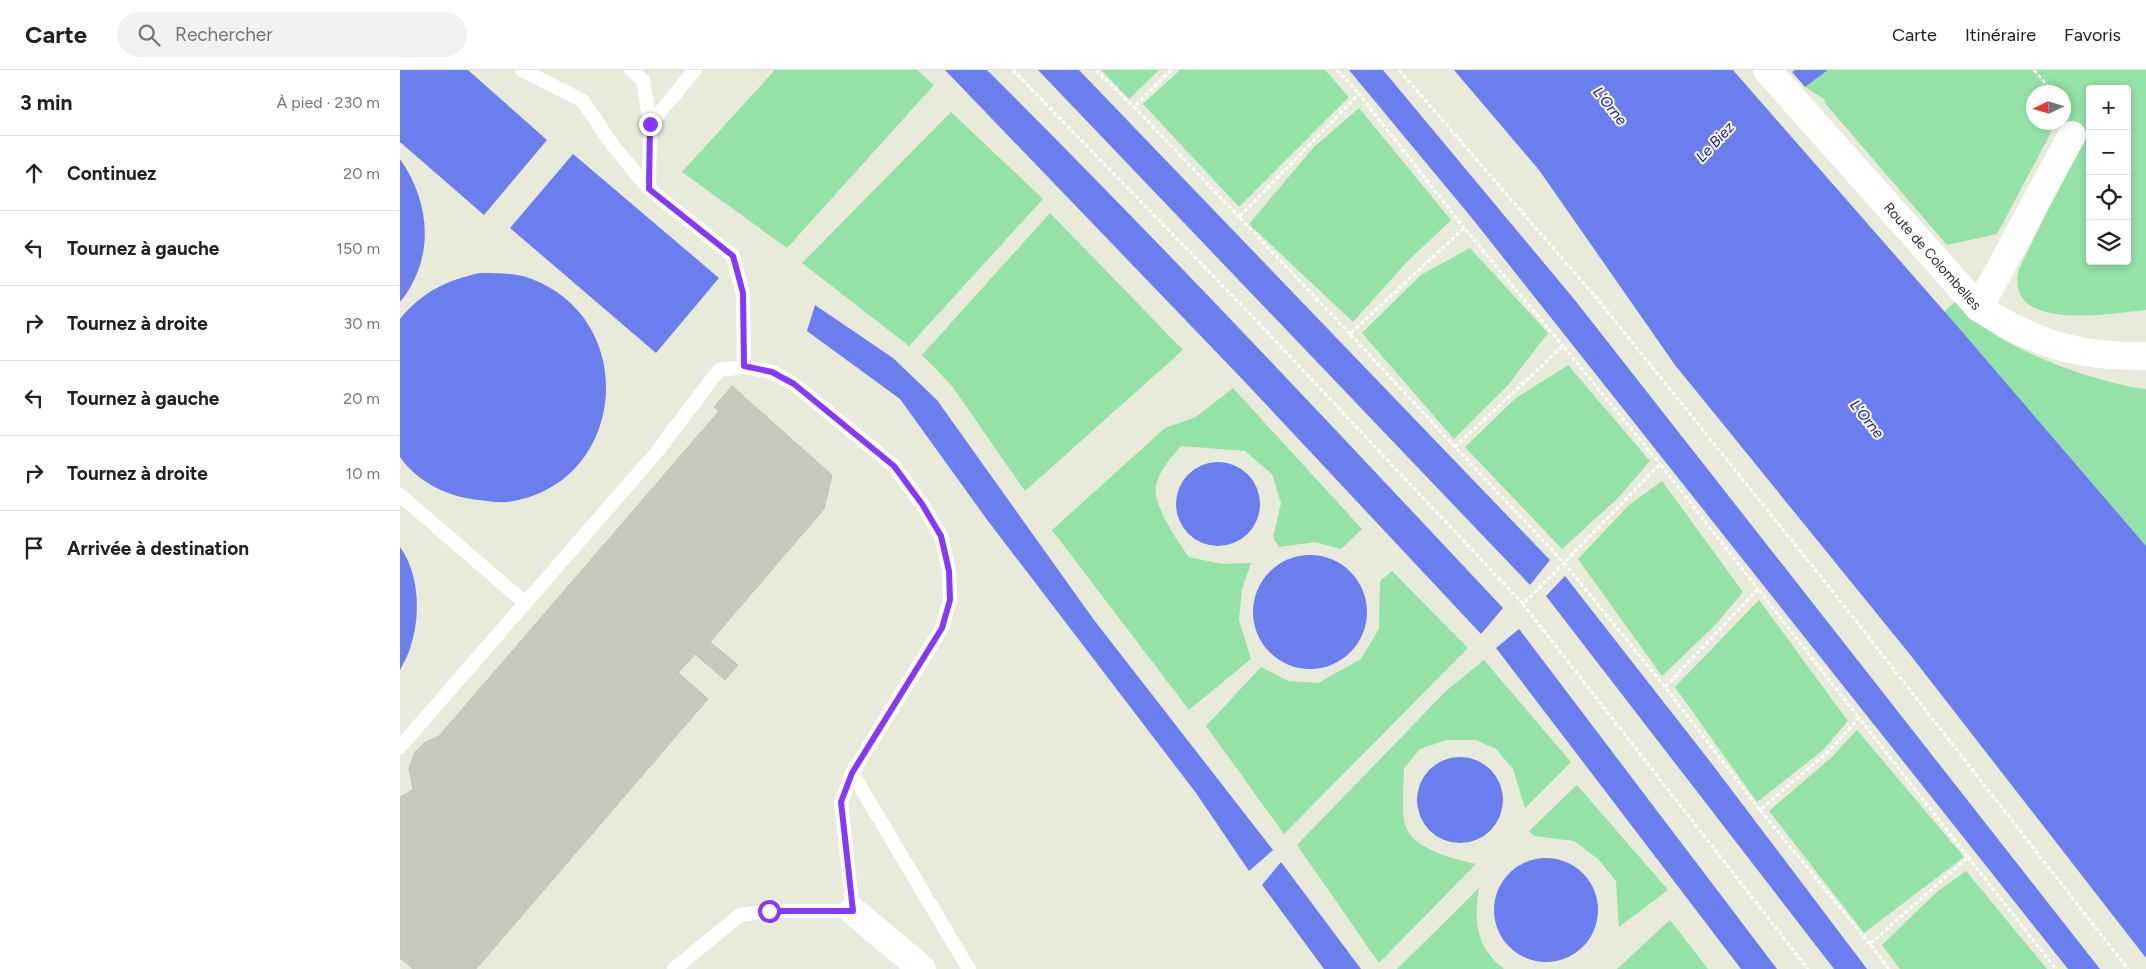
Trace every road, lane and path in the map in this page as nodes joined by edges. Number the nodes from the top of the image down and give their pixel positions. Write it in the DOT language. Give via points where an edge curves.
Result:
graph roads {
  1 [pos="522,70"];
  2 [pos="632,70"];
  3 [pos="695,70"];
  4 [pos="1013,70"];
  5 [pos="1096,70"];
  6 [pos="1172,70"];
  7 [pos="1338,70"];
  8 [pos="1399,70"];
  9 [pos="1767,70"];
  10 [pos="2034,70"];
  11 [pos="2047,85"];
  12 [pos="1359,94"];
  13 [pos="1134,107"];
  14 [pos="650,124"];
  15 [pos="2072,135"];
  16 [pos="649,189"];
  17 [pos="1239,217"];
  18 [pos="1464,228"];
  19 [pos="1979,308"];
  20 [pos="1350,334"];
  21 [pos="1563,346"];
  22 [pos="2146,356"];
  23 [pos="744,366"];
  24 [pos="1455,447"];
  25 [pos="1660,464"];
  26 [pos="400,495"];
  27 [pos="1564,563"];
  28 [pos="1758,589"];
  29 [pos="525,603"];
  30 [pos="1523,604"];
  31 [pos="1665,687"];
  32 [pos="1859,718"];
  33 [pos="400,747"];
  34 [pos="852,773"];
  35 [pos="1760,810"];
  36 [pos="1968,857"];
  37 [pos="853,911"];
  38 [pos="1870,944"];
  39 [pos="674,969"];
  40 [pos="922,969"];
  41 [pos="969,969"];
  42 [pos="1808,969"];
  43 [pos="1889,969"];
  44 [pos="2056,969"];
  45 [pos="2128,969"];
  1 -- 16 [label="lane" via="584,101 611,143"];
  2 -- 14 [label="lane" via="643,80"];
  3 -- 14 [label="lane"];
  4 -- 30 [label="path" via="1251,315"];
  5 -- 13 [label="path"];
  6 -- 13 [label="path"];
  7 -- 12 [label="path"];
  8 -- 45 [label="path" via="1599,301 1838,598"];
  9 -- 19 [label="street, Route de Colombelles"];
  10 -- 11 [label="path"];
  12 -- 17 [label="path"];
  12 -- 18 [label="path"];
  13 -- 17 [label="path"];
  14 -- 16 [label="lane"];
  15 -- 19 [label="street"];
  16 -- 23 [label="lane" via="733,256 743,293"];
  17 -- 20 [label="path"];
  18 -- 20 [label="path"];
  18 -- 21 [label="path"];
  19 -- 22 [label="street, Route de Colombelles" via="2011,329 2063,348"];
  20 -- 24 [label="path"];
  21 -- 24 [label="path"];
  21 -- 25 [label="path"];
  23 -- 29 [label="lane" via="719,370 655,454"];
  23 -- 34 [label="lane" via="772,372 794,384 894,466 941,536 949,571 950,600 942,628"];
  24 -- 27 [label="path"];
  25 -- 27 [label="path"];
  25 -- 28 [label="path"];
  26 -- 29 [label="lane"];
  27 -- 30 [label="path"];
  27 -- 31 [label="path"];
  28 -- 31 [label="path"];
  28 -- 32 [label="path"];
  29 -- 33 [label="lane"];
  30 -- 42 [label="path"];
  31 -- 35 [label="path"];
  32 -- 35 [label="path" via="1830,750"];
  32 -- 36 [label="path"];
  34 -- 37 [label="lane" via="841,802"];
  34 -- 41 [label="lane"];
  35 -- 38 [label="path"];
  36 -- 38 [label="path"];
  36 -- 44 [label="path"];
  37 -- 39 [label="lane" via="769,911 740,915"];
  37 -- 40 [label="street"];
  38 -- 43 [label="path"];
}
